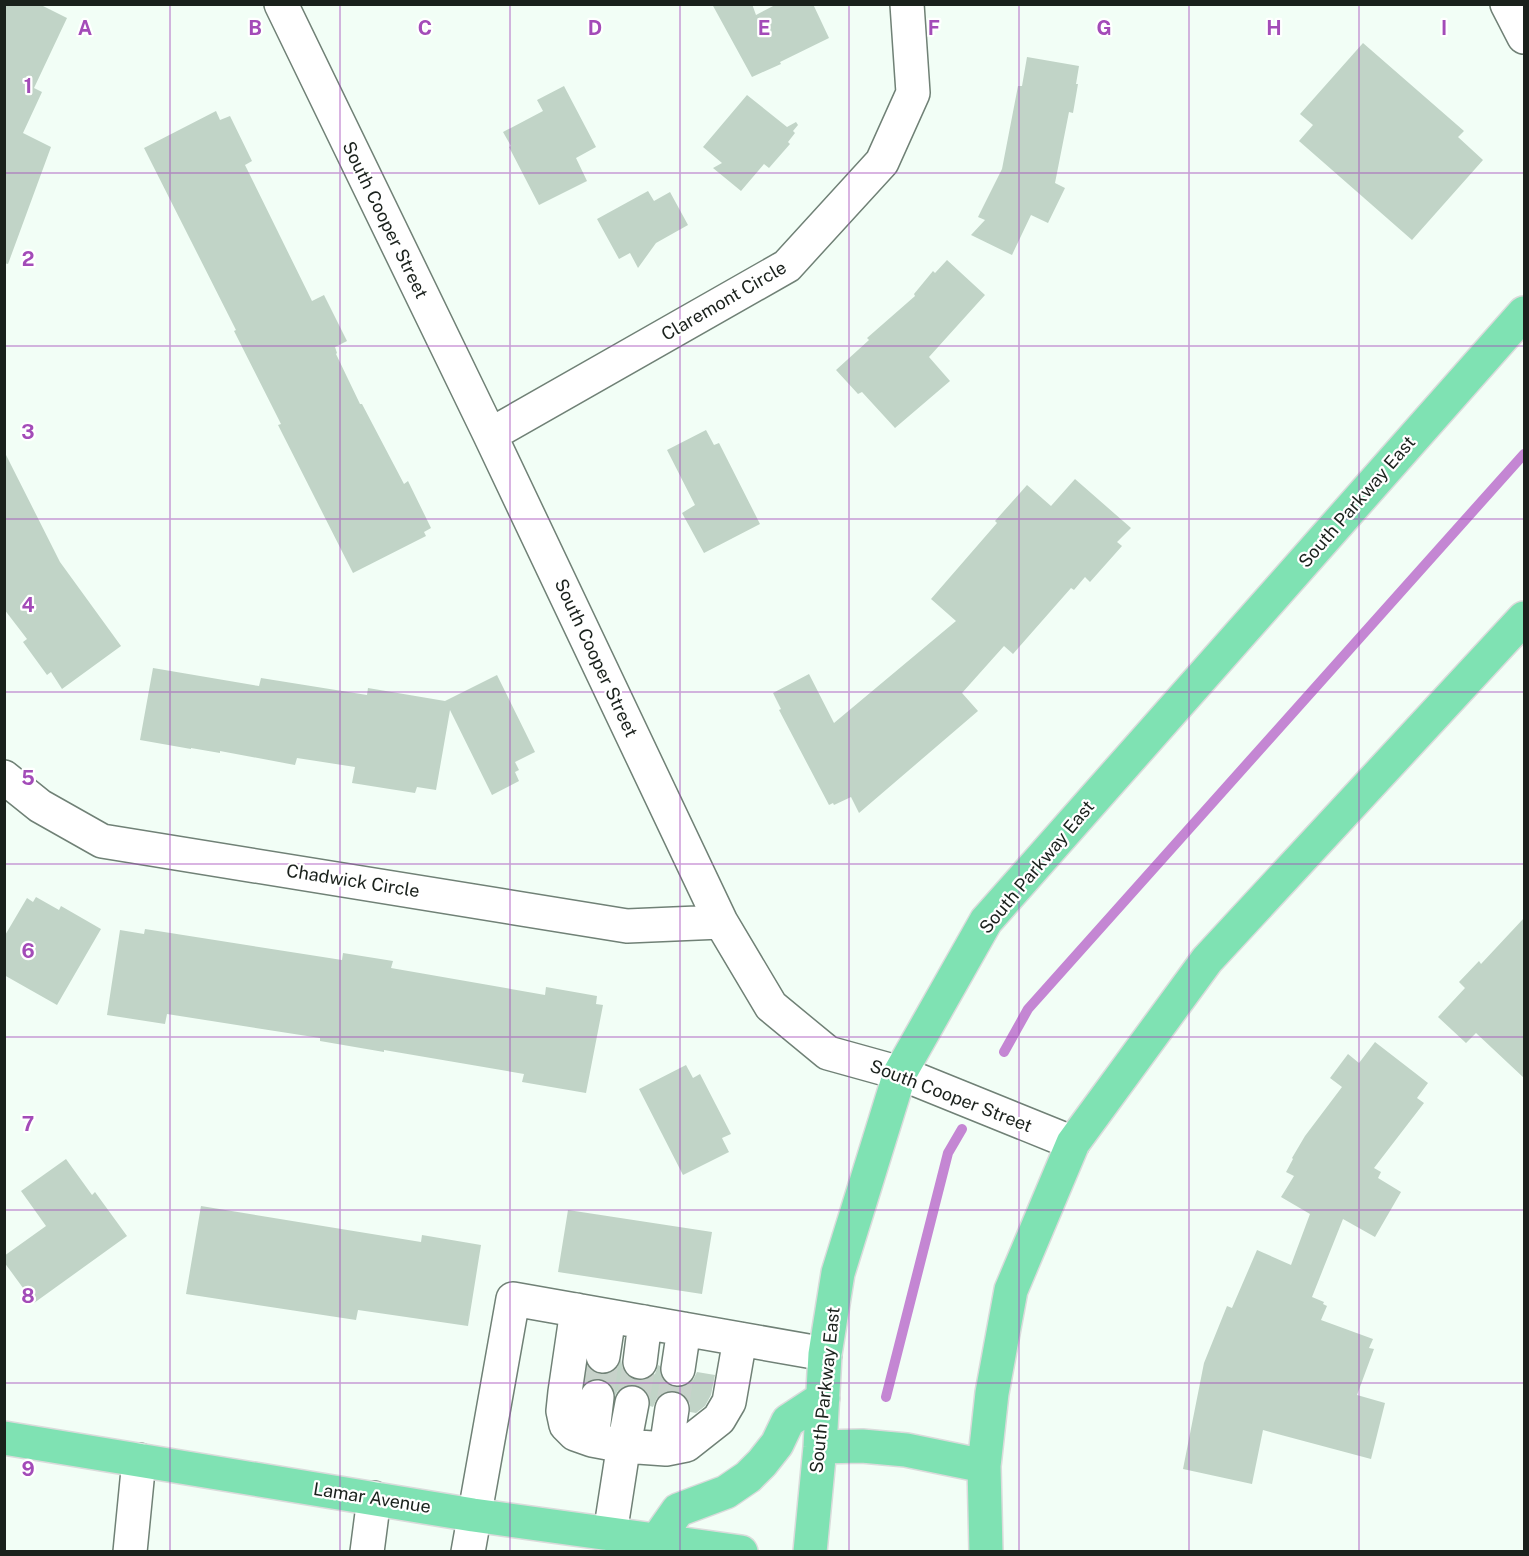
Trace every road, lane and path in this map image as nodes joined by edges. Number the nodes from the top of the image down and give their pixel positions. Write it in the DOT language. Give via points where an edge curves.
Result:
graph roads {
  1 [pos="281,4"];
  2 [pos="907,4"];
  3 [pos="1508,4"];
  4 [pos="1524,37"];
  5 [pos="1524,312"];
  6 [pos="490,435"];
  7 [pos="1524,618"];
  8 [pos="4,777"];
  9 [pos="721,922"];
  10 [pos="900,1073"];
  11 [pos="1073,1143"];
  12 [pos="577,1310"];
  13 [pos="609,1316"];
  14 [pos="645,1322"];
  15 [pos="684,1329"];
  16 [pos="740,1339"];
  17 [pos="825,1354"];
  18 [pos="603,1356"];
  19 [pos="640,1362"];
  20 [pos="678,1369"];
  21 [pos="597,1397"];
  22 [pos="823,1398"];
  23 [pos="632,1403"];
  24 [pos="672,1409"];
  25 [pos="4,1438"];
  26 [pos="592,1440"];
  27 [pos="624,1446"];
  28 [pos="820,1447"];
  29 [pos="666,1449"];
  30 [pos="139,1460"];
  31 [pos="984,1466"];
  32 [pos="374,1498"];
  33 [pos="474,1515"];
  34 [pos="610,1533"];
  35 [pos="673,1545"];
  36 [pos="130,1551"];
  37 [pos="367,1551"];
  38 [pos="468,1551"];
  39 [pos="741,1551"];
  40 [pos="810,1551"];
  41 [pos="986,1551"];
  1 -- 6 [label="street, South Cooper Street"];
  2 -- 6 [label="street, Claremont Circle" via="913,93 882,162 788,266"];
  3 -- 4 [label="street"];
  5 -- 10 [label="main road, South Parkway East" via="986,921"];
  6 -- 9 [label="street, South Cooper Street"];
  7 -- 11 [label="main road" via="1207,960"];
  8 -- 9 [label="street, Chadwick Circle" via="40,806 102,841 627,926"];
  9 -- 10 [label="street, South Cooper Street" via="771,1006 828,1053"];
  10 -- 11 [label="street, South Cooper Street"];
  10 -- 17 [label="main road, South Parkway East" via="838,1273"];
  11 -- 31 [label="main road" via="1011,1290 992,1393"];
  12 -- 13 [label="street"];
  12 -- 26 [label="street" via="563,1411 566,1425 575,1434"];
  12 -- 33 [label="street" via="513,1299"];
  13 -- 14 [label="street"];
  13 -- 18 [label="street"];
  14 -- 15 [label="street"];
  14 -- 19 [label="street"];
  15 -- 16 [label="street"];
  15 -- 20 [label="street"];
  16 -- 17 [label="street"];
  16 -- 29 [label="street" via="729,1402 719,1419 686,1445"];
  17 -- 22 [label="main road, South Parkway East"];
  21 -- 26 [label="street"];
  22 -- 28 [label="main road, South Parkway East"];
  22 -- 35 [label="main road" via="788,1421 777,1444 748,1477 726,1492 678,1510"];
  23 -- 27 [label="street"];
  24 -- 29 [label="street"];
  25 -- 30 [label="main road, Lamar Avenue"];
  26 -- 27 [label="street"];
  27 -- 29 [label="street"];
  27 -- 34 [label="street"];
  28 -- 31 [label="main road" via="906,1450"];
  28 -- 40 [label="main road, South Parkway East"];
  30 -- 32 [label="main road, Lamar Avenue"];
  30 -- 36 [label="street"];
  31 -- 41 [label="main road"];
  32 -- 33 [label="main road, Lamar Avenue"];
  32 -- 37 [label="street"];
  33 -- 34 [label="main road, Lamar Avenue"];
  33 -- 38 [label="street"];
  34 -- 35 [label="main road, Lamar Avenue"];
  35 -- 39 [label="main road, Lamar Avenue"];
}
